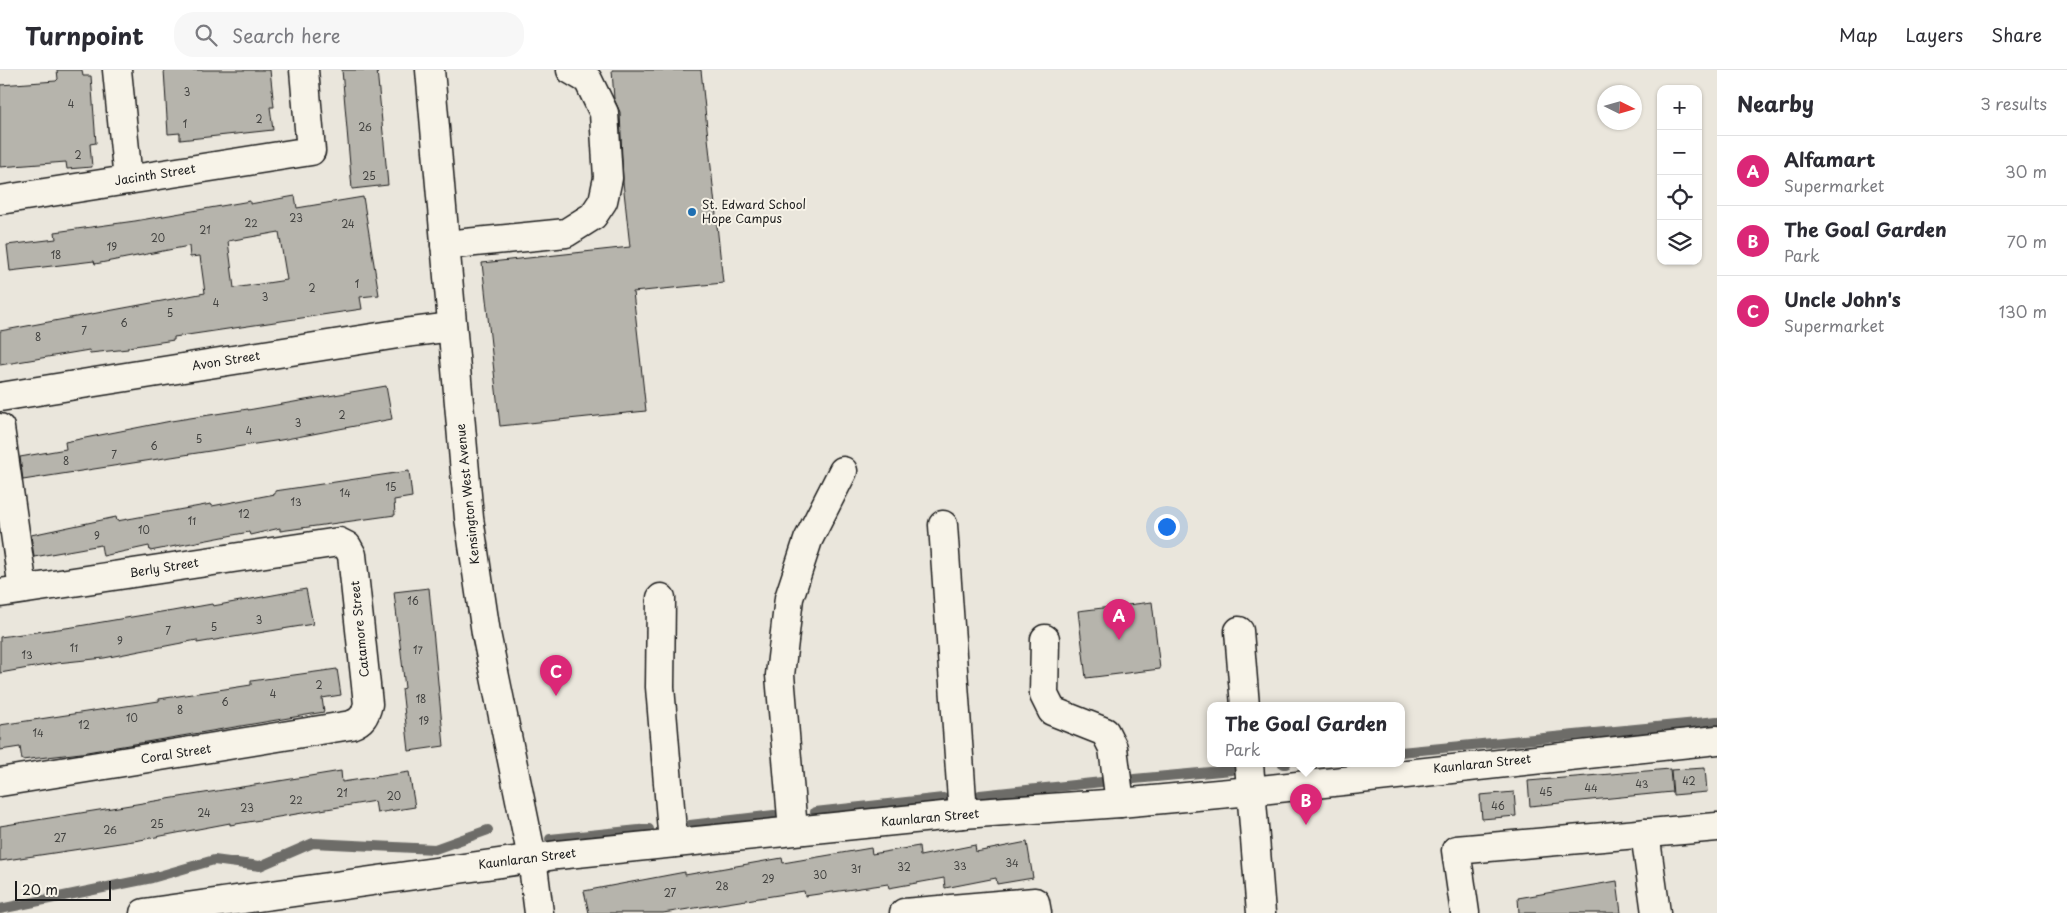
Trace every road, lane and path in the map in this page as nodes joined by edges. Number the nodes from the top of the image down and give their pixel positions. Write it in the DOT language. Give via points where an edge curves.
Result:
graph roads {
  1 [pos="117,70"];
  2 [pos="304,70"];
  3 [pos="430,70"];
  4 [pos="571,70"];
  5 [pos="128,180"];
  6 [pos="0,200"];
  7 [pos="445,245"];
  8 [pos="452,327"];
  9 [pos="0,397"];
  10 [pos="0,428"];
  11 [pos="843,471"];
  12 [pos="943,525"];
  13 [pos="328,543"];
  14 [pos="12,591"];
  15 [pos="661,598"];
  16 [pos="1239,631"];
  17 [pos="1046,639"];
  18 [pos="1245,702"];
  19 [pos="351,725"];
  20 [pos="1717,740"];
  21 [pos="1249,767"];
  22 [pos="0,782"];
  23 [pos="1252,791"];
  24 [pos="1120,803"];
  25 [pos="963,814"];
  26 [pos="1717,827"];
  27 [pos="793,830"];
  28 [pos="1645,833"];
  29 [pos="673,843"];
  30 [pos="532,858"];
  31 [pos="144,913"];
  32 [pos="539,913"];
  33 [pos="904,913"];
  34 [pos="1037,913"];
  35 [pos="1261,913"];
  36 [pos="1465,913"];
  37 [pos="1656,913"];
  1 -- 5 [label="street"];
  2 -- 5 [label="street, Jacinth Street" via="311,151"];
  3 -- 7 [label="street, Kensington West Avenue"];
  4 -- 7 [label="street" via="588,80 604,113 608,178 603,201 593,216 566,233"];
  5 -- 6 [label="street, Jacinth Street"];
  7 -- 8 [label="street, Kensington West Avenue"];
  8 -- 9 [label="street, Avon Street"];
  8 -- 30 [label="street, Kensington West Avenue" via="469,518 486,633"];
  10 -- 14 [label="street"];
  11 -- 27 [label="street" via="808,540 788,598 780,675"];
  12 -- 25 [label="street"];
  13 -- 14 [label="street, Berly Street"];
  13 -- 19 [label="street, Catamore Street" via="340,542 352,555 368,704 360,722"];
  15 -- 29 [label="street" via="660,686"];
  16 -- 18 [label="street"];
  17 -- 24 [label="street" via="1044,695 1052,711 1105,732 1113,748"];
  19 -- 22 [label="street, Coral Street"];
  20 -- 23 [label="street, Kaunlaran Street"];
  21 -- 23 [label="street"];
  23 -- 24 [label="street, Kaunlaran Street"];
  23 -- 35 [label="street"];
  24 -- 25 [label="street, Kaunlaran Street"];
  25 -- 27 [label="street, Kaunlaran Street"];
  26 -- 28 [label="street"];
  27 -- 29 [label="street, Kaunlaran Street"];
  28 -- 36 [label="street" via="1456,850"];
  28 -- 37 [label="street"];
  29 -- 30 [label="street, Kaunlaran Street"];
  30 -- 31 [label="street, Kaunlaran Street"];
  30 -- 32 [label="street, Kensington West Avenue"];
  33 -- 34 [label="street" via="1035,902"];
}
